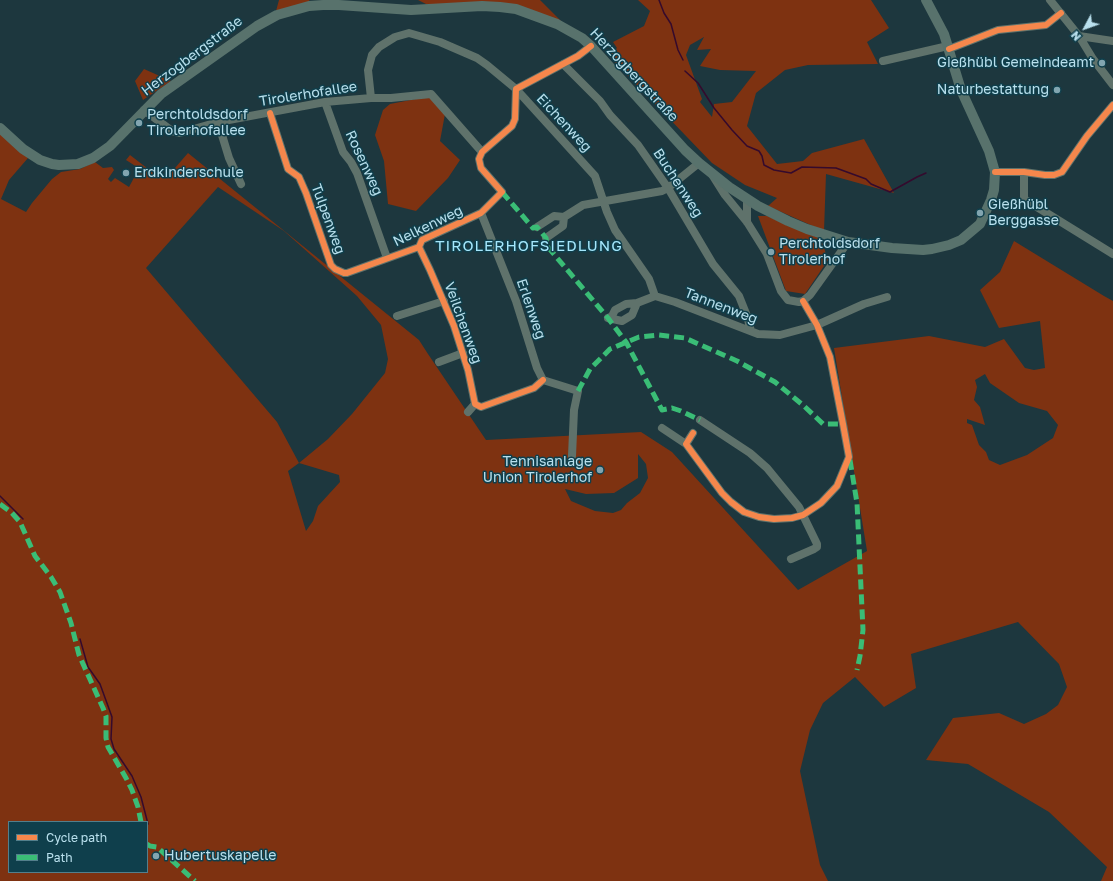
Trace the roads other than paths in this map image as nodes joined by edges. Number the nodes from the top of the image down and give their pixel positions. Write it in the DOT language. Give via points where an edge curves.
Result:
graph roads {
  1 [pos="926,0"];
  2 [pos="1050,0"];
  3 [pos="1061,13"];
  4 [pos="1080,36"];
  5 [pos="1113,41"];
  6 [pos="591,46"];
  7 [pos="949,48"];
  8 [pos="882,61"];
  9 [pos="563,64"];
  10 [pos="1113,85"];
  11 [pos="516,89"];
  12 [pos="371,98"];
  13 [pos="325,102"];
  14 [pos="1113,105"];
  15 [pos="144,110"];
  16 [pos="270,113"];
  17 [pos="218,122"];
  18 [pos="0,128"];
  19 [pos="482,152"];
  20 [pos="699,163"];
  21 [pos="995,172"];
  22 [pos="1024,172"];
  23 [pos="713,175"];
  24 [pos="241,184"];
  25 [pos="668,188"];
  26 [pos="747,199"];
  27 [pos="604,202"];
  28 [pos="481,213"];
  29 [pos="564,216"];
  30 [pos="747,222"];
  31 [pos="537,228"];
  32 [pos="546,238"];
  33 [pos="848,242"];
  34 [pos="419,247"];
  35 [pos="1113,254"];
  36 [pos="387,258"];
  37 [pos="335,269"];
  38 [pos="655,296"];
  39 [pos="887,297"];
  40 [pos="444,301"];
  41 [pos="802,301"];
  42 [pos="637,302"];
  43 [pos="397,316"];
  44 [pos="817,325"];
  45 [pos="751,331"];
  46 [pos="463,353"];
  47 [pos="439,362"];
  48 [pos="543,380"];
  49 [pos="478,406"];
  50 [pos="468,412"];
  51 [pos="700,420"];
  52 [pos="662,428"];
  53 [pos="693,433"];
  54 [pos="686,444"];
  55 [pos="572,456"];
  56 [pos="803,515"];
  57 [pos="791,559"];
  1 -- 7 [label="main road"];
  2 -- 3 [label="street"];
  3 -- 4 [label="street"];
  3 -- 7 [label="street" via="1046,25 998,30"];
  4 -- 5 [label="street"];
  4 -- 10 [label="street" via="1093,59"];
  6 -- 9 [label="street"];
  6 -- 15 [label="main road, Herzogbergstraße" via="557,24 500,7 411,10 339,5 309,6 277,15 257,26 161,94"];
  6 -- 20 [label="main road, Herzogbergstraße"];
  7 -- 8 [label="street"];
  7 -- 21 [label="main road" via="961,90 989,151"];
  9 -- 11 [label="street"];
  9 -- 25 [label="street, Buchenweg" via="600,101 638,145"];
  11 -- 12 [label="street, Eichenweg" via="477,58 440,42 409,34 394,37 372,55 368,70"];
  11 -- 19 [label="street" via="515,120 512,126"];
  11 -- 27 [label="street, Eichenweg" via="594,176"];
  12 -- 13 [label="street, Tirolerhofallee"];
  12 -- 19 [label="street, Tirolerhofallee" via="432,94"];
  13 -- 16 [label="street, Tirolerhofallee"];
  13 -- 36 [label="street, Rosenweg" via="343,152 357,173"];
  14 -- 22 [label="street" via="1062,172 1045,175"];
  15 -- 17 [label="street, Tirolerhofallee" via="180,133"];
  15 -- 18 [label="main road, Herzogbergstraße" via="110,146 86,161 70,165 52,164 35,157"];
  16 -- 17 [label="street, Tirolerhofallee"];
  16 -- 37 [label="street, Tulpenweg" via="288,169 299,176"];
  17 -- 24 [label="street" via="229,158"];
  19 -- 28 [label="street, Nelkenweg" via="479,159 481,168 502,192"];
  20 -- 23 [label="main road, Herzogbergstraße"];
  20 -- 25 [label="street"];
  21 -- 22 [label="street"];
  21 -- 33 [label="main road, Herzogbergstraße" via="994,190 980,224 961,240 923,250 885,248"];
  22 -- 35 [label="street" via="1024,199"];
  23 -- 26 [label="main road, Herzogbergstraße"];
  23 -- 30 [label="street"];
  25 -- 27 [label="street"];
  25 -- 45 [label="street, Buchenweg" via="713,264 739,296"];
  26 -- 30 [label="street"];
  26 -- 33 [label="main road, Herzogbergstraße" via="807,230"];
  27 -- 29 [label="street" via="583,205"];
  27 -- 38 [label="street, Eichenweg" via="615,230 649,279"];
  28 -- 34 [label="street, Nelkenweg" via="422,240"];
  28 -- 48 [label="street, Erlenweg" via="516,301"];
  29 -- 31 [label="street" via="554,216"];
  29 -- 32 [label="street" via="563,226"];
  30 -- 41 [label="street" via="767,254 784,296 793,302"];
  33 -- 41 [label="street" via="810,295"];
  34 -- 36 [label="street, Nelkenweg"];
  34 -- 40 [label="street, Veilchenweg"];
  36 -- 37 [label="street, Nelkenweg" via="347,273"];
  38 -- 42 [label="street"];
  38 -- 45 [label="street, Tannenweg"];
  39 -- 44 [label="street, Tannenweg" via="864,304"];
  40 -- 43 [label="street"];
  40 -- 46 [label="street, Veilchenweg"];
  41 -- 44 [label="street"];
  44 -- 45 [label="street, Tannenweg" via="780,335 758,334"];
  44 -- 56 [label="street" via="830,357 849,457 837,486 821,504"];
  46 -- 47 [label="street"];
  46 -- 49 [label="street, Veilchenweg"];
  48 -- 49 [label="street" via="534,388"];
  48 -- 55 [label="street" via="578,391 574,410"];
  49 -- 50 [label="street"];
  51 -- 56 [label="street" via="750,453 767,468"];
  52 -- 54 [label="street"];
  53 -- 54 [label="street"];
  54 -- 56 [label="street" via="722,493 744,512 774,519"];
  56 -- 57 [label="street" via="817,547"];
}
